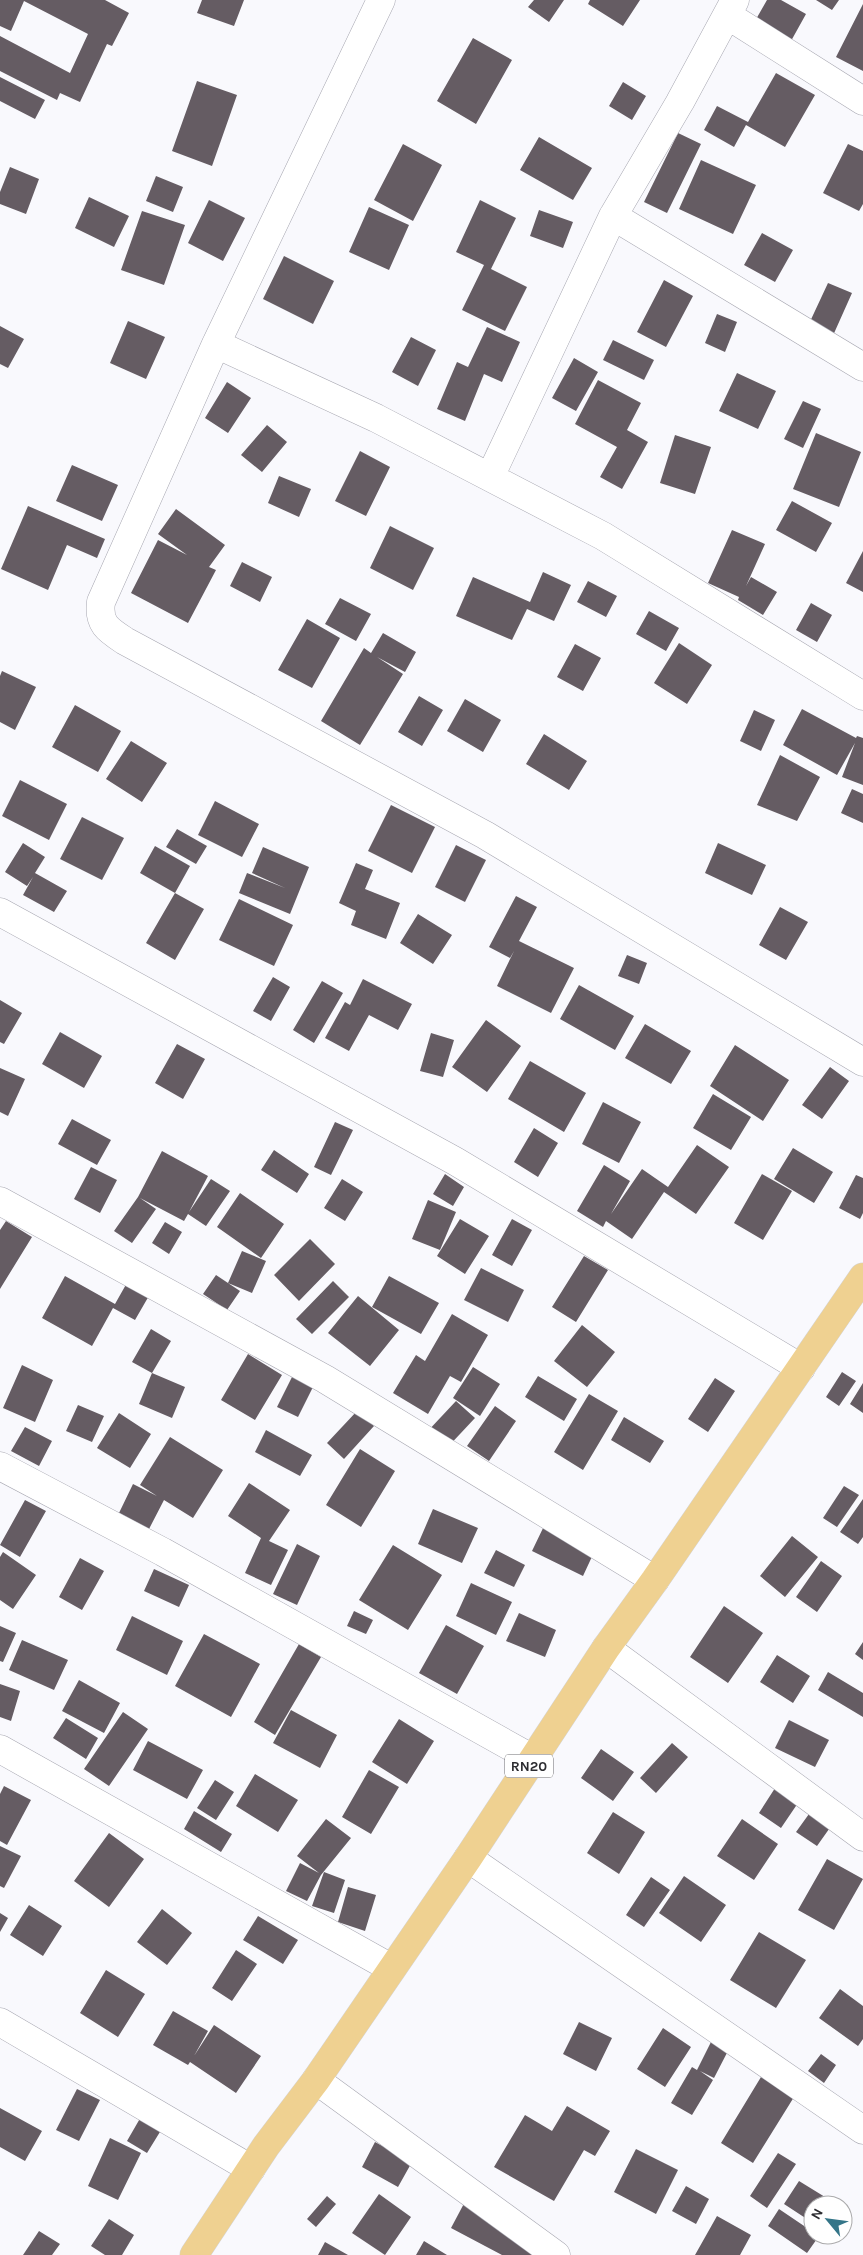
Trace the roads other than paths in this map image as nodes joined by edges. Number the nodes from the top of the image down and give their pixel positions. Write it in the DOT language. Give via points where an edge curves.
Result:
graph roads {
  1 [pos="381,0"];
  2 [pos="731,8"];
  3 [pos="863,101"];
  4 [pos="613,216"];
  5 [pos="216,344"];
  6 [pos="863,367"];
  7 [pos="490,477"];
  8 [pos="863,696"];
  9 [pos="0,912"];
  10 [pos="863,1062"];
  11 [pos="0,1201"];
  12 [pos="863,1277"];
  13 [pos="801,1368"];
  14 [pos="0,1466"];
  15 [pos="655,1580"];
  16 [pos="606,1648"];
  17 [pos="0,1749"];
  18 [pos="533,1760"];
  19 [pos="863,1837"];
  20 [pos="468,1858"];
  21 [pos="392,1968"];
  22 [pos="0,2022"];
  23 [pos="316,2080"];
  24 [pos="863,2130"];
  25 [pos="251,2169"];
  26 [pos="194,2255"];
  27 [pos="556,2255"];
  1 -- 5 [label="street"];
  2 -- 3 [label="street"];
  2 -- 4 [label="street"];
  4 -- 6 [label="street"];
  4 -- 7 [label="street"];
  5 -- 7 [label="street" via="376,418"];
  5 -- 10 [label="street" via="101,602 100,615 105,625 125,641 485,835"];
  7 -- 8 [label="street" via="603,536"];
  9 -- 13 [label="street" via="455,1161"];
  11 -- 15 [label="street" via="325,1379"];
  12 -- 13 [label="main road, RN20"];
  13 -- 15 [label="main road, RN20"];
  14 -- 18 [label="street" via="163,1552"];
  15 -- 16 [label="main road, RN20"];
  16 -- 18 [label="main road, RN20"];
  16 -- 19 [label="street"];
  17 -- 21 [label="street"];
  18 -- 20 [label="main road, RN20"];
  20 -- 21 [label="main road, RN20"];
  20 -- 24 [label="street"];
  21 -- 23 [label="main road, RN20"];
  22 -- 25 [label="street"];
  23 -- 25 [label="main road, RN20"];
  23 -- 27 [label="street"];
  25 -- 26 [label="main road, RN20"];
}
